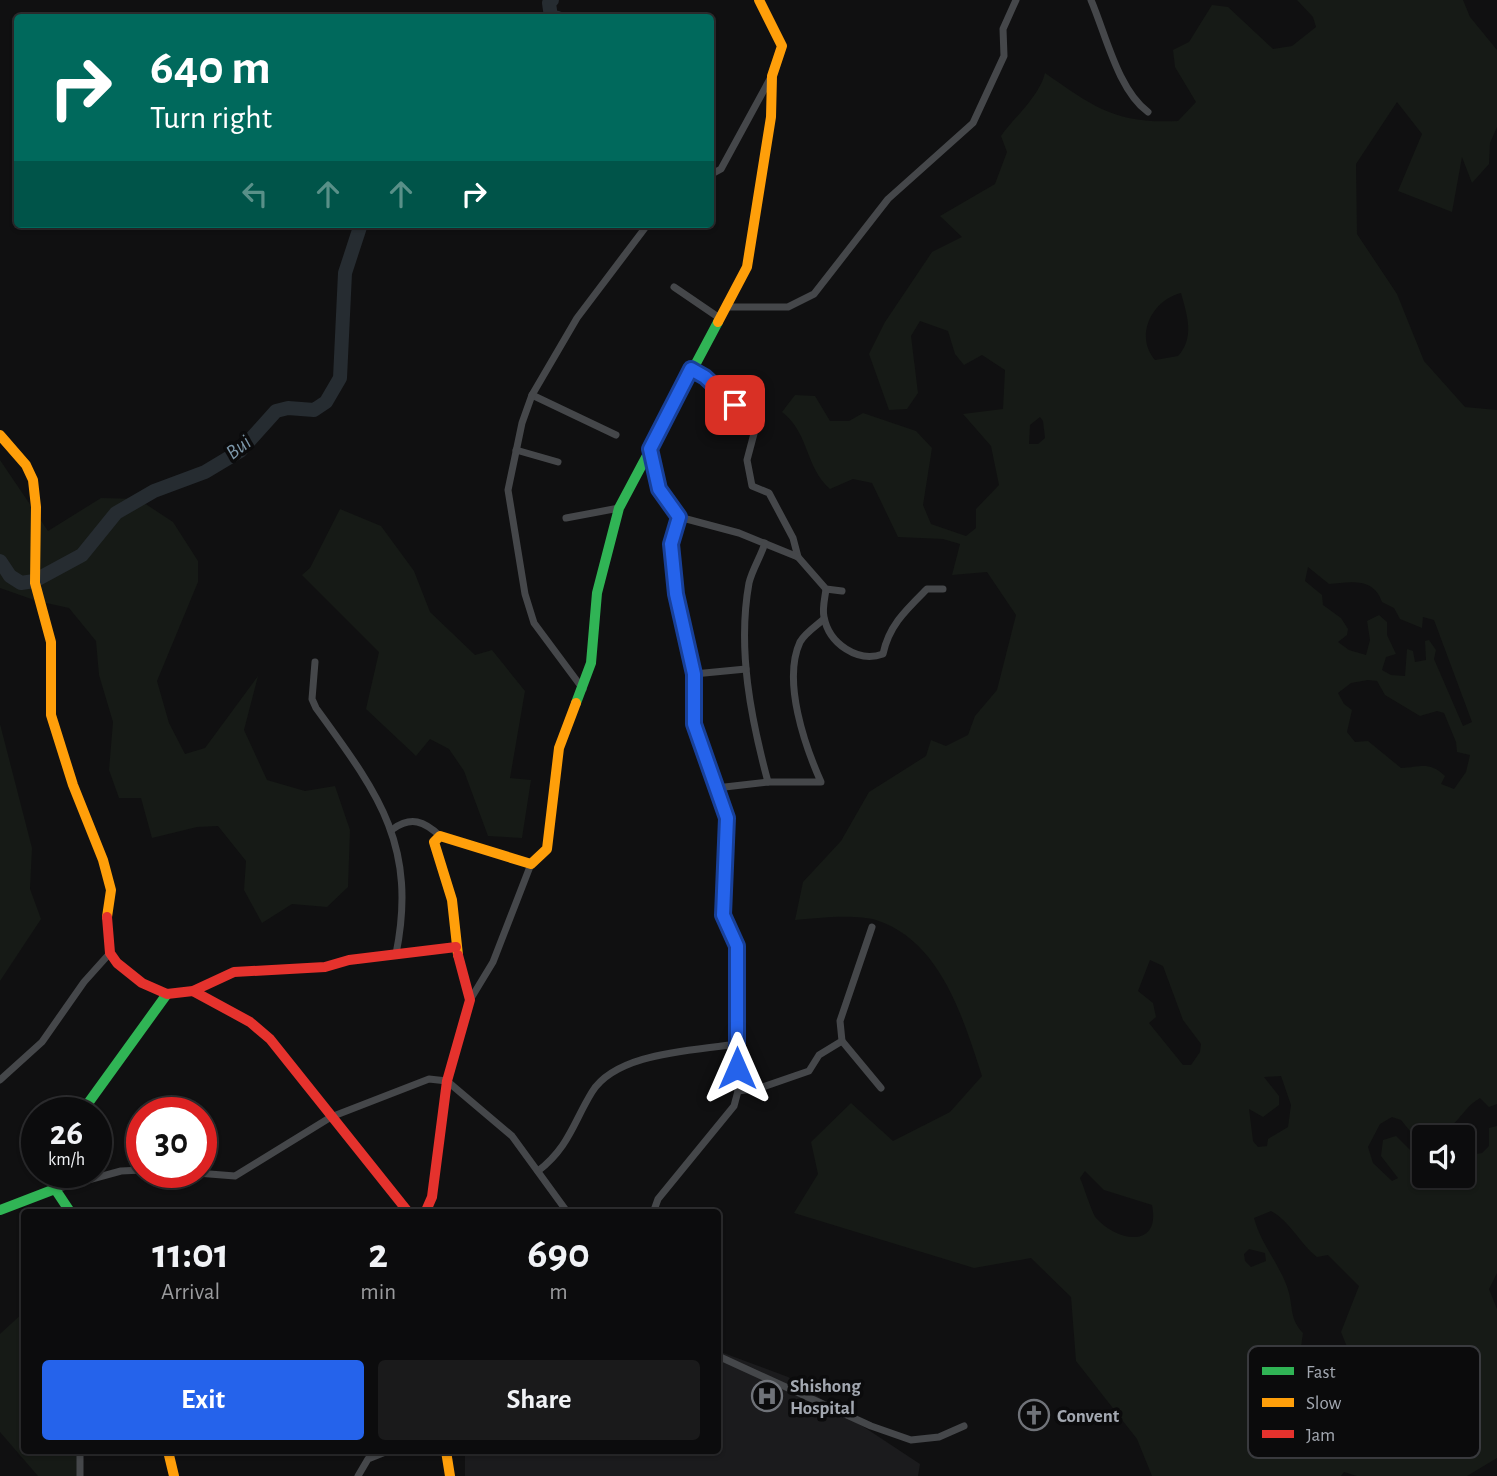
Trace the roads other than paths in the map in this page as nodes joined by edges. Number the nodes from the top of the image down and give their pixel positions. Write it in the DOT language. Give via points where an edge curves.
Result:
graph roads {
  1 [pos="759,0"];
  2 [pos="1017,0"];
  3 [pos="1091,0"];
  4 [pos="772,76"];
  5 [pos="1148,112"];
  6 [pos="714,173"];
  7 [pos="645,228"];
  8 [pos="674,287"];
  9 [pos="728,307"];
  10 [pos="718,317"];
  11 [pos="691,369"];
  12 [pos="531,395"];
  13 [pos="0,435"];
  14 [pos="616,435"];
  15 [pos="650,449"];
  16 [pos="516,450"];
  17 [pos="558,461"];
  18 [pos="619,508"];
  19 [pos="679,517"];
  20 [pos="566,518"];
  21 [pos="765,543"];
  22 [pos="798,557"];
  23 [pos="826,589"];
  24 [pos="943,589"];
  25 [pos="842,592"];
  26 [pos="824,619"];
  27 [pos="314,662"];
  28 [pos="746,669"];
  29 [pos="694,674"];
  30 [pos="583,689"];
  31 [pos="768,782"];
  32 [pos="716,788"];
  33 [pos="393,829"];
  34 [pos="440,835"];
  35 [pos="531,864"];
  36 [pos="873,927"];
  37 [pos="456,947"];
  38 [pos="110,953"];
  39 [pos="396,954"];
  40 [pos="193,990"];
  41 [pos="167,994"];
  42 [pos="470,1000"];
  43 [pos="842,1041"];
  44 [pos="737,1044"];
  45 [pos="0,1080"];
  46 [pos="447,1081"];
  47 [pos="881,1088"];
  48 [pos="738,1091"];
  49 [pos="93,1097"];
  50 [pos="331,1116"];
  51 [pos="126,1171"];
  52 [pos="538,1171"];
  53 [pos="217,1175"];
  54 [pos="55,1189"];
  55 [pos="68,1209"];
  56 [pos="406,1209"];
  57 [pos="427,1209"];
  58 [pos="565,1209"];
  59 [pos="654,1209"];
  60 [pos="0,1210"];
  61 [pos="721,1357"];
  62 [pos="964,1426"];
  63 [pos="80,1454"];
  64 [pos="169,1454"];
  65 [pos="380,1454"];
  66 [pos="446,1454"];
  67 [pos="80,1476"];
  68 [pos="174,1476"];
  69 [pos="358,1476"];
  70 [pos="450,1476"];
  1 -- 4 [label="street" via="782,46"];
  2 -- 9 [label="street" via="1003,29 1004,56 973,123 888,199 814,293 788,307"];
  3 -- 5 [label="street" via="1122,81"];
  4 -- 6 [label="street" via="721,169"];
  4 -- 9 [label="street" via="771,117 753,239 747,267"];
  7 -- 12 [label="street" via="577,318"];
  8 -- 10 [label="street"];
  9 -- 10 [label="street"];
  10 -- 11 [label="street"];
  11 -- 15 [label="street"];
  11 -- 22 [label="street" via="726,395 756,426 747,460 752,486 769,493"];
  12 -- 14 [label="street"];
  12 -- 16 [label="street"];
  13 -- 38 [label="street" via="33,480 35,583 51,642 51,715 111,890 107,913"];
  15 -- 18 [label="street"];
  15 -- 19 [label="street" via="659,489"];
  16 -- 17 [label="street"];
  16 -- 30 [label="street" via="508,490 528,604 534,623"];
  18 -- 20 [label="street"];
  18 -- 30 [label="street" via="597,593 591,663"];
  19 -- 21 [label="street"];
  19 -- 29 [label="street" via="671,544 676,594"];
  21 -- 22 [label="street"];
  21 -- 28 [label="street" via="750,581"];
  22 -- 23 [label="street"];
  23 -- 25 [label="street"];
  23 -- 26 [label="street"];
  24 -- 26 [label="street" via="927,589 900,613 883,654 876,657 842,648"];
  26 -- 31 [label="street" via="802,639 794,677 801,729 821,782"];
  27 -- 33 [label="street" via="312,699 316,708 373,790"];
  28 -- 29 [label="street"];
  28 -- 31 [label="street"];
  29 -- 32 [label="street" via="694,724"];
  30 -- 35 [label="street" via="559,748 547,849"];
  31 -- 32 [label="street"];
  32 -- 44 [label="street" via="727,818 723,915 737,946"];
  33 -- 34 [label="street" via="404,821 417,821"];
  33 -- 39 [label="street" via="403,919"];
  34 -- 35 [label="street"];
  34 -- 37 [label="street" via="434,842 452,900"];
  35 -- 42 [label="street" via="493,962"];
  36 -- 43 [label="street" via="840,1021"];
  37 -- 39 [label="street"];
  37 -- 42 [label="street"];
  38 -- 41 [label="street" via="142,984"];
  38 -- 45 [label="street" via="42,1042"];
  39 -- 40 [label="street" via="325,967 234,972"];
  40 -- 41 [label="street"];
  40 -- 50 [label="street" via="240,1015 270,1039"];
  41 -- 49 [label="street"];
  42 -- 46 [label="street"];
  43 -- 47 [label="street"];
  43 -- 48 [label="street" via="819,1055 809,1071"];
  44 -- 48 [label="street"];
  44 -- 52 [label="street" via="618,1068 594,1089 565,1145"];
  46 -- 50 [label="street" via="429,1079"];
  46 -- 52 [label="street" via="512,1136"];
  46 -- 57 [label="street"];
  48 -- 59 [label="street" via="733,1106 657,1199"];
  50 -- 53 [label="street" via="235,1176"];
  50 -- 56 [label="street"];
  51 -- 54 [label="street"];
  52 -- 58 [label="street"];
  54 -- 55 [label="street"];
  54 -- 60 [label="street"];
  61 -- 62 [label="street" via="911,1440 939,1437"];
  63 -- 67 [label="street"];
  64 -- 68 [label="street"];
  65 -- 69 [label="street" via="368,1459"];
  66 -- 70 [label="street"];
}
